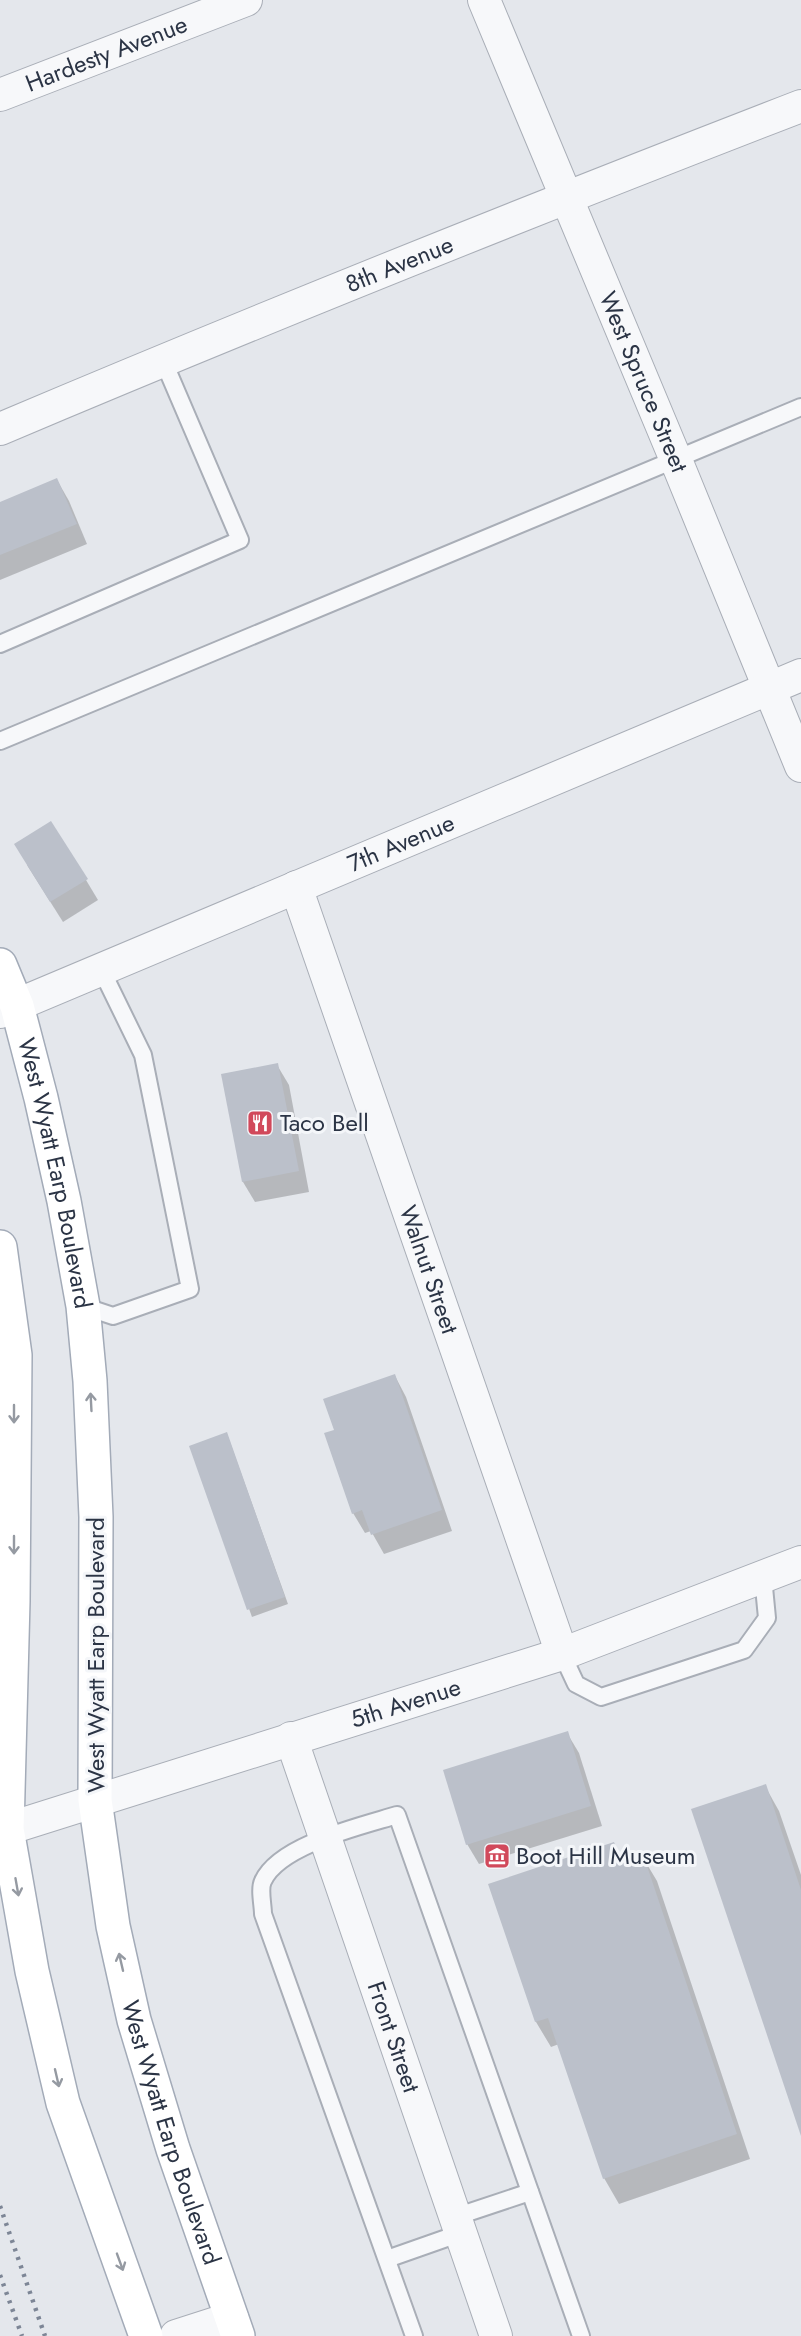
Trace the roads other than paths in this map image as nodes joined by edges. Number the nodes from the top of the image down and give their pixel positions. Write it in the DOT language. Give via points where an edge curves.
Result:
graph roads {
  1 [pos="246,0"];
  2 [pos="484,0"];
  3 [pos="0,95"];
  4 [pos="801,106"];
  5 [pos="566,197"];
  6 [pos="163,360"];
  7 [pos="801,408"];
  8 [pos="0,429"];
  9 [pos="676,460"];
  10 [pos="0,644"];
  11 [pos="801,675"];
  12 [pos="770,689"];
  13 [pos="0,741"];
  14 [pos="801,766"];
  15 [pos="296,887"];
  16 [pos="0,965"];
  17 [pos="101,969"];
  18 [pos="9,1009"];
  19 [pos="1,1255"];
  20 [pos="83,1306"];
  21 [pos="801,1562"];
  22 [pos="763,1577"];
  23 [pos="562,1654"];
  24 [pos="291,1738"];
  25 [pos="95,1800"];
  26 [pos="3,1830"];
  27 [pos="325,1837"];
  28 [pos="530,2192"];
  29 [pos="458,2225"];
  30 [pos="387,2259"];
  31 [pos="235,2327"];
  32 [pos="146,2336"];
  33 [pos="176,2336"];
  34 [pos="414,2336"];
  35 [pos="496,2336"];
  36 [pos="581,2336"];
  1 -- 3 [label="street, Hardesty Avenue"];
  2 -- 5 [label="street, West Spruce Street"];
  4 -- 5 [label="street, 8th Avenue"];
  5 -- 6 [label="street, 8th Avenue"];
  5 -- 9 [label="street, West Spruce Street"];
  6 -- 8 [label="street, 8th Avenue"];
  6 -- 10 [label="lane" via="240,540"];
  7 -- 9 [label="lane"];
  9 -- 12 [label="street, West Spruce Street"];
  9 -- 13 [label="lane"];
  11 -- 12 [label="street, 7th Avenue"];
  12 -- 14 [label="street, West Spruce Street"];
  12 -- 15 [label="street, 7th Avenue"];
  15 -- 17 [label="street, 7th Avenue"];
  15 -- 23 [label="street, Walnut Street"];
  16 -- 18 [label="main road, West Wyatt Earp Boulevard"];
  17 -- 18 [label="street, 7th Avenue"];
  17 -- 20 [label="lane" via="143,1055 190,1289 113,1316"];
  18 -- 20 [label="main road, West Wyatt Earp Boulevard" via="41,1098"];
  19 -- 26 [label="main road, one-way" via="15,1355 13,1601"];
  25 -- 20 [label="main road, West Wyatt Earp Boulevard, one-way" via="96,1517"];
  21 -- 22 [label="street, 5th Avenue"];
  22 -- 23 [label="street, 5th Avenue"];
  22 -- 23 [label="lane" via="766,1618 744,1650 601,1697 576,1684"];
  23 -- 24 [label="street, 5th Avenue"];
  24 -- 25 [label="street, 5th Avenue"];
  24 -- 27 [label="street, Front Street"];
  25 -- 26 [label="street, 5th Avenue"];
  31 -- 25 [label="main road, West Wyatt Earp Boulevard, one-way" via="173,2149 134,2020 113,1926"];
  26 -- 32 [label="main road, one-way" via="63,2103"];
  27 -- 28 [label="lane" via="397,1815"];
  27 -- 29 [label="street, Front Street"];
  27 -- 30 [label="lane" via="278,1861 262,1883 263,1914"];
  28 -- 29 [label="lane"];
  28 -- 36 [label="lane"];
  29 -- 30 [label="lane"];
  29 -- 35 [label="street, Front Street"];
  30 -- 34 [label="lane"];
  31 -- 33 [label="street"];
}
